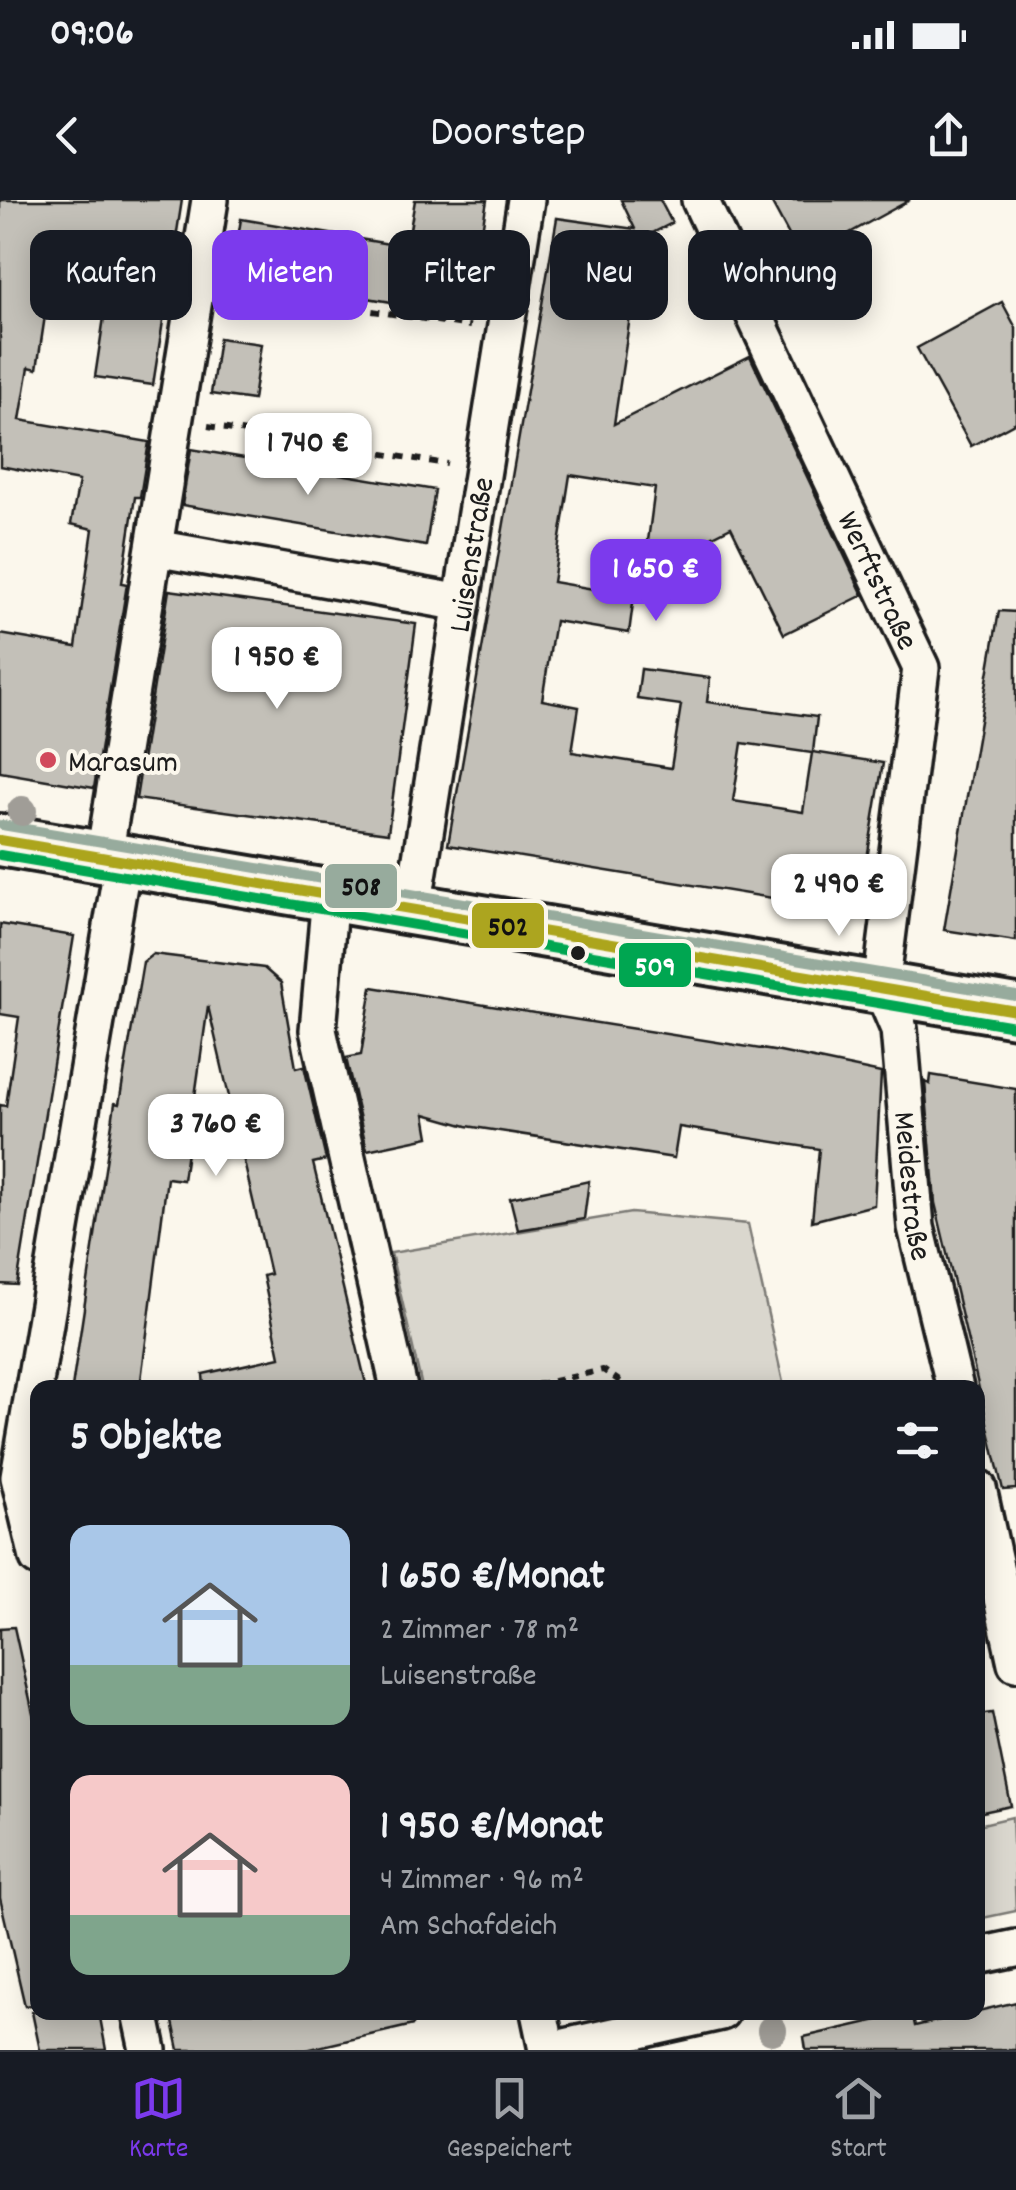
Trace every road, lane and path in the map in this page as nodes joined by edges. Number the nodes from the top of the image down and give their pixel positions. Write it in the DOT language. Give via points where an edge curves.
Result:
graph roads {
  1 [pos="210,200"];
  2 [pos="526,200"];
  3 [pos="700,200"];
  4 [pos="197,284"];
  5 [pos="506,331"];
  6 [pos="175,421"];
  7 [pos="483,470"];
  8 [pos="154,548"];
  9 [pos="462,603"];
  10 [pos="0,840"];
  11 [pos="113,859"];
  12 [pos="330,895"];
  13 [pos="413,908"];
  14 [pos="881,987"];
  15 [pos="1016,1011"];
  16 [pos="398,1380"];
  17 [pos="558,1380"];
  18 [pos="618,1380"];
  19 [pos="952,1380"];
  20 [pos="10,1475"];
  21 [pos="985,1520"];
  22 [pos="30,1534"];
  23 [pos="1016,1662"];
  24 [pos="1016,1948"];
  25 [pos="985,1955"];
  26 [pos="142,2020"];
  27 [pos="540,2020"];
  28 [pos="685,2020"];
  29 [pos="148,2050"];
  30 [pos="549,2050"];
  1 -- 4 [label="street"];
  2 -- 5 [label="street, Luisenstraße"];
  3 -- 14 [label="street, Werftstraße" via="921,668"];
  4 -- 5 [label="path"];
  4 -- 6 [label="street"];
  5 -- 7 [label="street, Luisenstraße"];
  6 -- 7 [label="path"];
  6 -- 8 [label="street"];
  7 -- 9 [label="street, Luisenstraße"];
  8 -- 9 [label="street"];
  8 -- 11 [label="street"];
  9 -- 13 [label="street, Luisenstraße"];
  10 -- 11 [label="main road"];
  11 -- 12 [label="main road"];
  11 -- 20 [label="street"];
  12 -- 13 [label="main road"];
  12 -- 16 [label="street" via="318,1030"];
  13 -- 14 [label="main road"];
  14 -- 15 [label="main road"];
  14 -- 19 [label="street, Meidestraße" via="900,1029 916,1227"];
  17 -- 18 [label="path" via="603,1370"];
  20 -- 22 [label="street"];
  21 -- 23 [label="street"];
  24 -- 25 [label="street"];
  26 -- 29 [label="street"];
  27 -- 30 [label="street"];
  28 -- 30 [label="street"];
}
